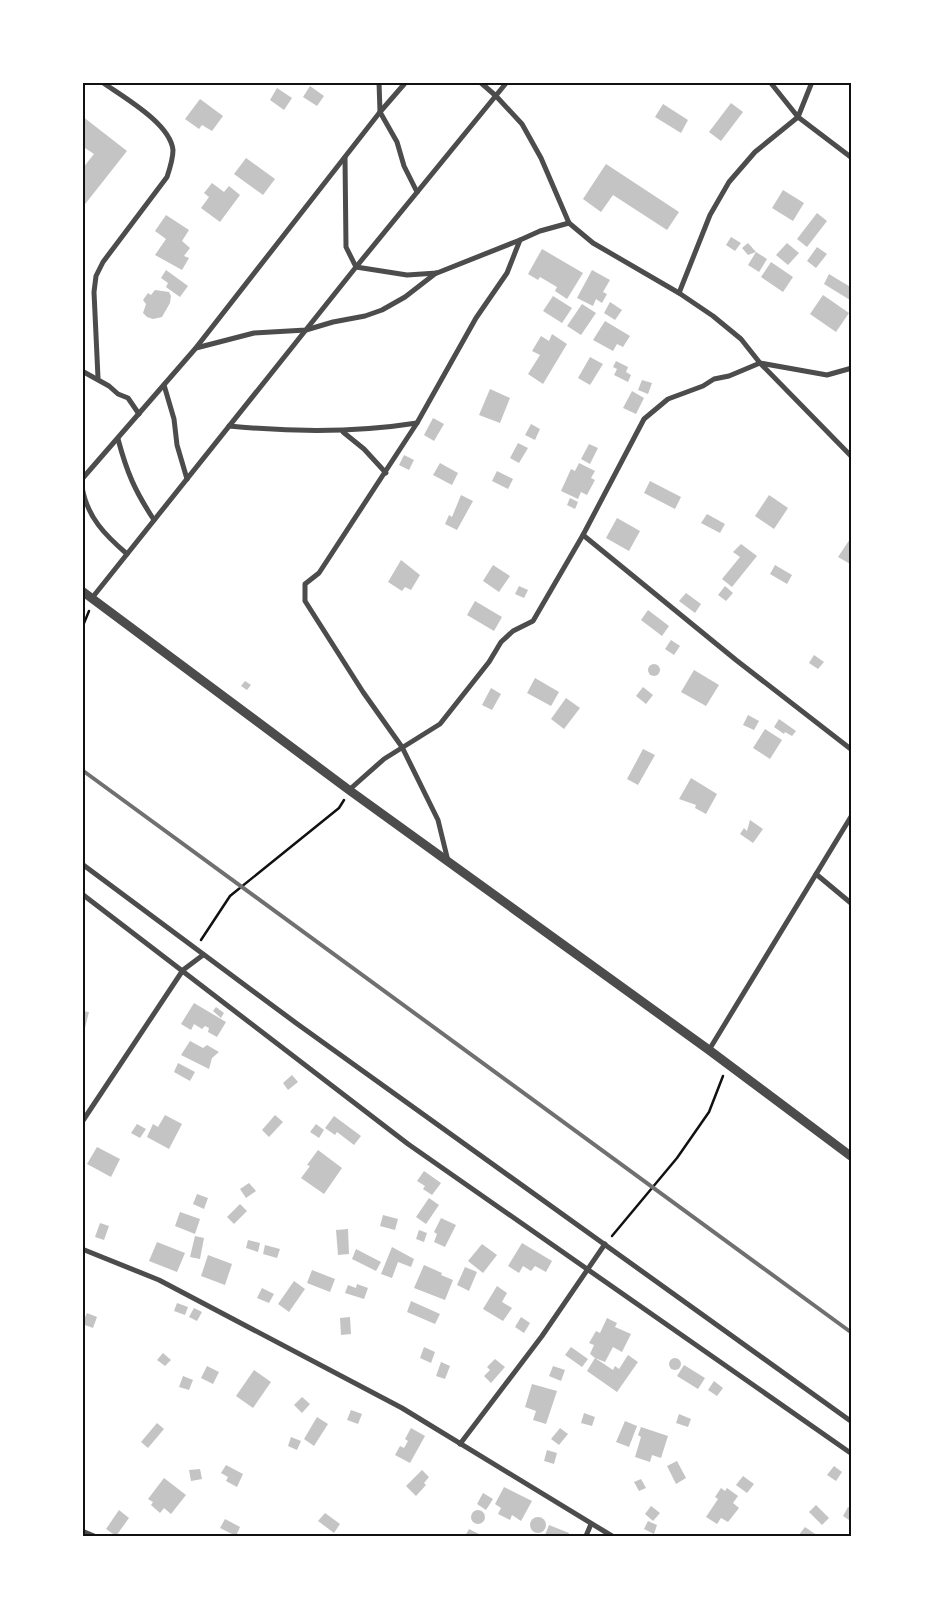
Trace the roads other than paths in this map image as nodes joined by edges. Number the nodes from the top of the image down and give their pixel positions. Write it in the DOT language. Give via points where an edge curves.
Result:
graph roads {
  1 [pos="102,82"];
  2 [pos="379,82"];
  3 [pos="406,82"];
  4 [pos="480,82"];
  5 [pos="507,82"];
  6 [pos="770,82"];
  7 [pos="812,82"];
  8 [pos="496,96"];
  9 [pos="380,112"];
  10 [pos="798,117"];
  11 [pos="345,157"];
  12 [pos="852,158"];
  13 [pos="417,192"];
  14 [pos="570,223"];
  15 [pos="520,240"];
  16 [pos="356,267"];
  17 [pos="437,273"];
  18 [pos="679,293"];
  19 [pos="306,330"];
  20 [pos="195,348"];
  21 [pos="760,364"];
  22 [pos="852,368"];
  23 [pos="82,371"];
  24 [pos="98,378"];
  25 [pos="164,385"];
  26 [pos="139,414"];
  27 [pos="416,423"];
  28 [pos="229,426"];
  29 [pos="342,431"];
  30 [pos="118,439"];
  31 [pos="852,457"];
  32 [pos="386,473"];
  33 [pos="82,479"];
  34 [pos="187,479"];
  35 [pos="82,488"];
  36 [pos="154,520"];
  37 [pos="583,535"];
  38 [pos="127,554"];
  39 [pos="82,591"];
  40 [pos="92,598"];
  41 [pos="402,747"];
  42 [pos="852,750"];
  43 [pos="349,790"];
  44 [pos="852,815"];
  45 [pos="448,861"];
  46 [pos="82,864"];
  47 [pos="816,874"];
  48 [pos="82,894"];
  49 [pos="852,904"];
  50 [pos="203,955"];
  51 [pos="183,970"];
  52 [pos="709,1050"];
  53 [pos="82,1122"];
  54 [pos="852,1157"];
  55 [pos="605,1244"];
  56 [pos="82,1248"];
  57 [pos="587,1271"];
  58 [pos="852,1422"];
  59 [pos="460,1444"];
  60 [pos="852,1454"];
  61 [pos="591,1524"];
  62 [pos="82,1531"];
  63 [pos="94,1536"];
  64 [pos="586,1536"];
  65 [pos="612,1536"];
  1 -- 24 [label="street" via="162,127 173,150 167,177 96,276"];
  2 -- 9 [label="street"];
  3 -- 9 [label="street"];
  4 -- 8 [label="street"];
  5 -- 8 [label="street"];
  6 -- 10 [label="street"];
  7 -- 10 [label="street"];
  8 -- 13 [label="street"];
  8 -- 14 [label="street" via="522,124"];
  9 -- 11 [label="street"];
  9 -- 13 [label="street" via="397,142"];
  10 -- 12 [label="street"];
  10 -- 18 [label="street" via="755,152 729,182 710,215"];
  11 -- 16 [label="street" via="346,247"];
  11 -- 20 [label="street"];
  13 -- 16 [label="street"];
  14 -- 15 [label="street"];
  14 -- 18 [label="street" via="593,243"];
  15 -- 17 [label="street"];
  15 -- 27 [label="street" via="507,273 476,318"];
  16 -- 17 [label="street" via="407,275"];
  16 -- 19 [label="street"];
  17 -- 19 [label="street" via="382,310"];
  18 -- 21 [label="street" via="741,339"];
  19 -- 20 [label="street" via="254,333"];
  19 -- 28 [label="street"];
  20 -- 25 [label="street"];
  21 -- 22 [label="street" via="827,375"];
  21 -- 31 [label="street"];
  21 -- 37 [label="street" via="668,399 644,419"];
  23 -- 24 [label="street"];
  24 -- 26 [label="street" via="128,398"];
  25 -- 26 [label="street"];
  25 -- 34 [label="street"];
  26 -- 30 [label="street"];
  27 -- 29 [label="street" via="366,431"];
  27 -- 32 [label="street"];
  28 -- 29 [label="street"];
  28 -- 34 [label="street"];
  29 -- 32 [label="street"];
  30 -- 33 [label="street"];
  30 -- 36 [label="street" via="130,480"];
  32 -- 41 [label="street" via="319,573 305,584 305,601"];
  34 -- 36 [label="street"];
  35 -- 38 [label="street" via="92,518 106,536"];
  36 -- 38 [label="street"];
  37 -- 41 [label="street" via="533,621 513,631 501,642 440,724"];
  37 -- 42 [label="street"];
  38 -- 40 [label="street"];
  39 -- 40 [label="street"];
  40 -- 43 [label="street"];
  41 -- 43 [label="street"];
  41 -- 45 [label="street" via="438,820"];
  43 -- 45 [label="street"];
  44 -- 47 [label="street"];
  45 -- 52 [label="street"];
  46 -- 50 [label="street"];
  47 -- 49 [label="street"];
  47 -- 52 [label="street"];
  48 -- 51 [label="street"];
  50 -- 51 [label="street"];
  50 -- 55 [label="street"];
  51 -- 53 [label="street"];
  51 -- 57 [label="street" via="408,1144"];
  52 -- 54 [label="street"];
  55 -- 57 [label="street"];
  55 -- 58 [label="street"];
  56 -- 59 [label="street" via="159,1280 402,1408"];
  57 -- 59 [label="street"];
  57 -- 60 [label="street"];
  59 -- 61 [label="street"];
  61 -- 64 [label="street"];
  61 -- 65 [label="street"];
  62 -- 63 [label="street"];
}
